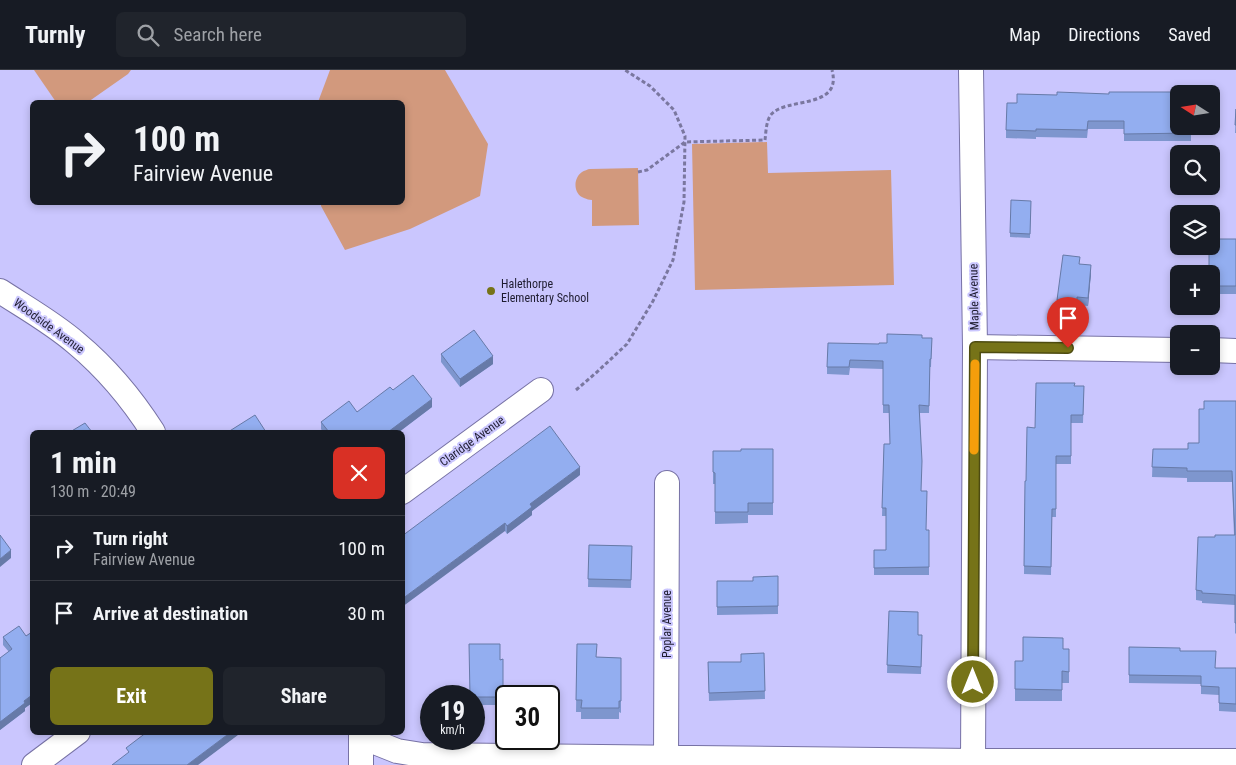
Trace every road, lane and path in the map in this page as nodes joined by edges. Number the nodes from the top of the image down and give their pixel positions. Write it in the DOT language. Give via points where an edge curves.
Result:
graph roads {
  1 [pos="625,70"];
  2 [pos="832,70"];
  3 [pos="971,70"];
  4 [pos="685,142"];
  5 [pos="638,172"];
  6 [pos="0,291"];
  7 [pos="975,347"];
  8 [pos="1170,350"];
  9 [pos="1220,350"];
  10 [pos="1236,351"];
  11 [pos="541,390"];
  12 [pos="576,390"];
  13 [pos="152,430"];
  14 [pos="667,483"];
  15 [pos="405,490"];
  16 [pos="74,735"];
  17 [pos="361,735"];
  18 [pos="369,735"];
  19 [pos="666,761"];
  20 [pos="1236,761"];
  21 [pos="973,763"];
  22 [pos="34,765"];
  23 [pos="360,765"];
  1 -- 4 [label="path" via="650,86 674,110"];
  2 -- 4 [label="path" via="831,89 823,97 777,110 767,125 765,140"];
  3 -- 7 [label="street, Maple Avenue"];
  4 -- 5 [label="path" via="647,170"];
  4 -- 12 [label="path" via="684,202 673,260 627,344"];
  6 -- 13 [label="street, Woodside Avenue" via="76,342 108,373"];
  7 -- 8 [label="street"];
  7 -- 21 [label="street, Maple Avenue"];
  9 -- 10 [label="street"];
  11 -- 15 [label="street, Claridge Avenue"];
  14 -- 19 [label="street, Poplar Avenue"];
  16 -- 22 [label="street"];
  17 -- 23 [label="street"];
  18 -- 19 [label="street" via="377,743 397,751 422,755"];
  19 -- 21 [label="street"];
  20 -- 21 [label="street"];
}
